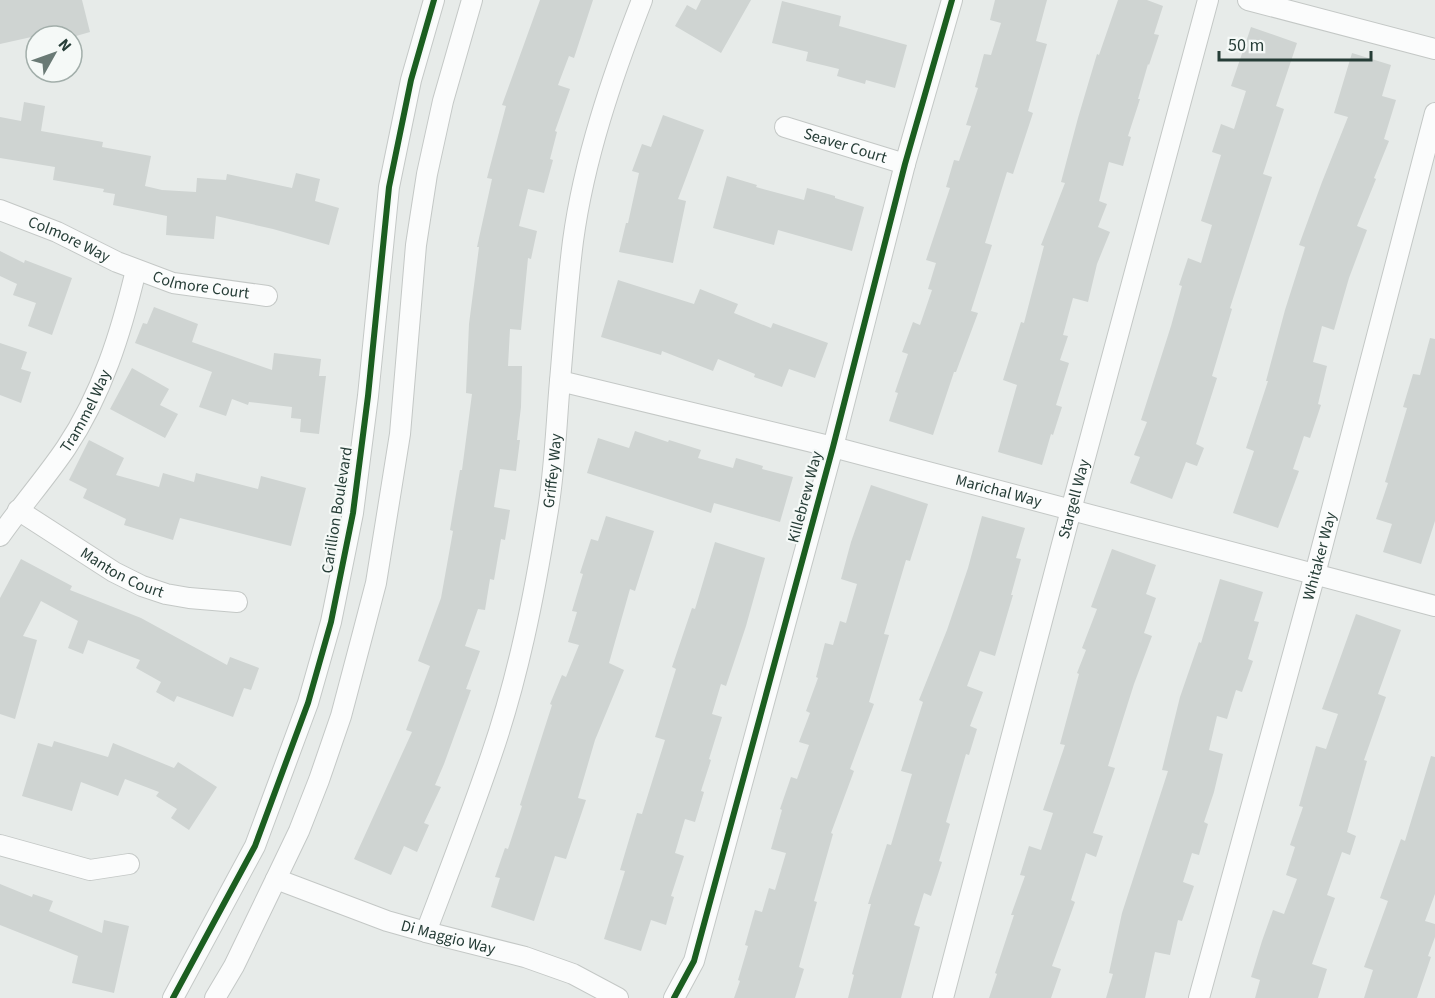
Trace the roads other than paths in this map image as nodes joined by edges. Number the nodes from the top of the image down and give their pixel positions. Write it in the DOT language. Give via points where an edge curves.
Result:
graph roads {
  1 [pos="434,0"];
  2 [pos="472,0"];
  3 [pos="642,0"];
  4 [pos="952,0"];
  5 [pos="1208,0"];
  6 [pos="1248,0"];
  7 [pos="1435,49"];
  8 [pos="1435,113"];
  9 [pos="785,127"];
  10 [pos="905,164"];
  11 [pos="0,210"];
  12 [pos="136,270"];
  13 [pos="267,296"];
  14 [pos="560,381"];
  15 [pos="832,447"];
  16 [pos="18,510"];
  17 [pos="1071,510"];
  18 [pos="0,536"];
  19 [pos="1316,574"];
  20 [pos="237,602"];
  21 [pos="1435,606"];
  22 [pos="0,845"];
  23 [pos="129,864"];
  24 [pos="276,879"];
  25 [pos="426,933"];
  26 [pos="173,998"];
  27 [pos="215,998"];
  28 [pos="618,998"];
  29 [pos="674,998"];
  30 [pos="943,998"];
  31 [pos="1199,998"];
  1 -- 26 [label="street, Carillion Boulevard" via="411,80 389,187 369,396 353,513 331,622 308,703 255,846"];
  2 -- 24 [label="street" via="443,101 425,186 414,256 399,435 376,583 320,780"];
  3 -- 14 [label="street, Griffey Way" via="617,67 583,190"];
  4 -- 10 [label="street, Killebrew Way"];
  5 -- 17 [label="street, Stargell Way"];
  6 -- 7 [label="street"];
  8 -- 19 [label="street, Whitaker Way"];
  9 -- 10 [label="street, Seaver Court"];
  10 -- 15 [label="street, Killebrew Way"];
  11 -- 12 [label="street, Colmore Way"];
  12 -- 13 [label="street, Colmore Court" via="173,283"];
  12 -- 16 [label="street, Trammel Way" via="123,322 93,401 67,447"];
  14 -- 15 [label="street, Marichal Way"];
  14 -- 25 [label="street, Griffey Way" via="548,512 514,678 492,754"];
  15 -- 17 [label="street, Marichal Way"];
  15 -- 29 [label="street, Killebrew Way" via="694,962"];
  16 -- 18 [label="street, Trammel Way"];
  16 -- 20 [label="street, Manton Court" via="142,586 189,598"];
  17 -- 19 [label="street, Marichal Way"];
  17 -- 30 [label="street, Stargell Way"];
  19 -- 21 [label="street, Marichal Way"];
  19 -- 31 [label="street, Whitaker Way"];
  22 -- 23 [label="street" via="90,870"];
  24 -- 25 [label="street, Di Maggio Way"];
  24 -- 27 [label="street"];
  25 -- 28 [label="street, Di Maggio Way" via="573,974"];
}
